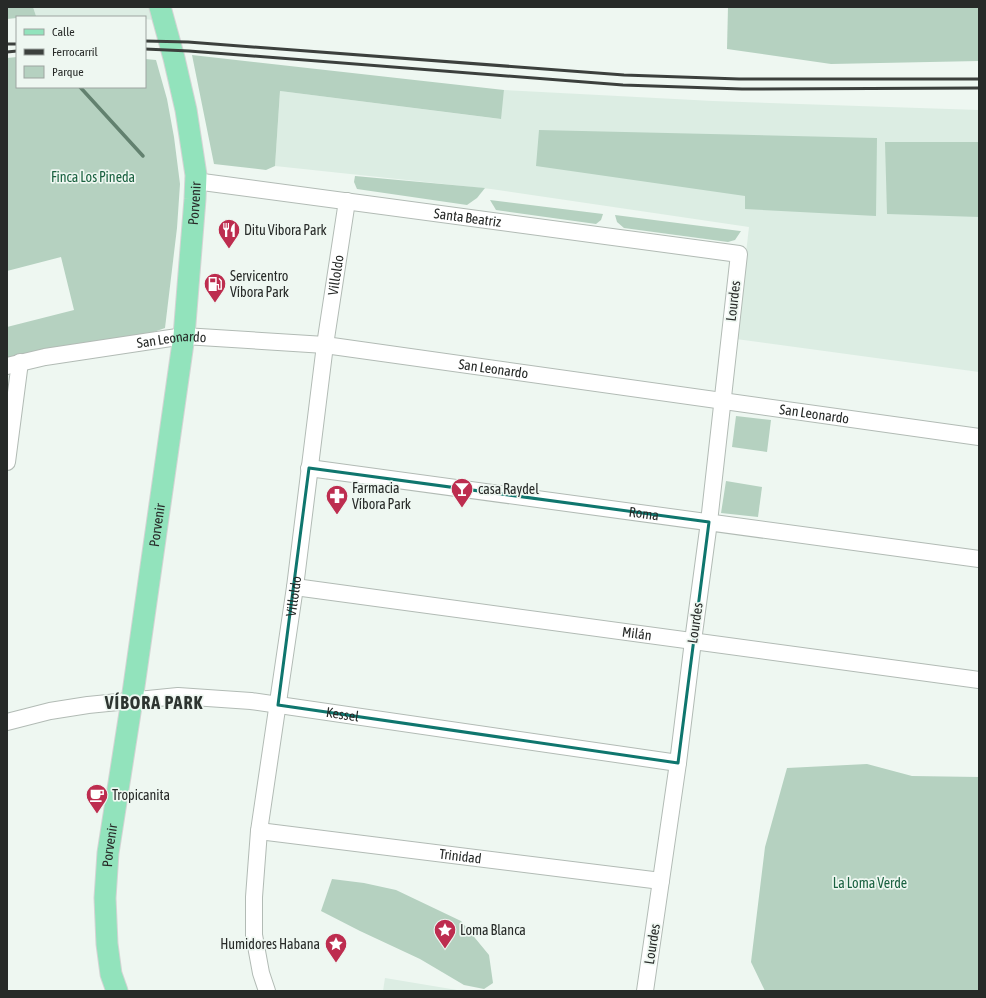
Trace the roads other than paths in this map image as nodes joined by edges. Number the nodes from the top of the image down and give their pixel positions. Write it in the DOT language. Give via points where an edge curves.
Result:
graph roads {
  1 [pos="160,7"];
  2 [pos="195,181"];
  3 [pos="347,201"];
  4 [pos="739,254"];
  5 [pos="184,336"];
  6 [pos="325,345"];
  7 [pos="14,364"];
  8 [pos="723,402"];
  9 [pos="979,437"];
  10 [pos="7,462"];
  11 [pos="309,468"];
  12 [pos="709,522"];
  13 [pos="979,559"];
  14 [pos="295,587"];
  15 [pos="693,641"];
  16 [pos="979,680"];
  17 [pos="132,700"];
  18 [pos="278,705"];
  19 [pos="7,722"];
  20 [pos="678,763"];
  21 [pos="259,831"];
  22 [pos="661,881"];
  23 [pos="117,991"];
  24 [pos="267,991"];
  25 [pos="644,991"];
  1 -- 2 [label="main road, Porvenir" via="186,110"];
  2 -- 3 [label="street, Santa Beatriz"];
  2 -- 5 [label="main road, Porvenir"];
  3 -- 4 [label="street, Santa Beatriz"];
  3 -- 6 [label="street, Villoldo"];
  4 -- 8 [label="street, Lourdes"];
  5 -- 6 [label="street, San Leonardo"];
  5 -- 7 [label="street, San Leonardo"];
  5 -- 17 [label="main road, Porvenir"];
  6 -- 8 [label="street, San Leonardo"];
  6 -- 11 [label="street, Villoldo"];
  7 -- 10 [label="street"];
  8 -- 9 [label="street, San Leonardo"];
  8 -- 12 [label="street, Lourdes"];
  11 -- 12 [label="street, Roma"];
  11 -- 14 [label="street, Villoldo"];
  12 -- 13 [label="street, Roma"];
  12 -- 15 [label="street, Lourdes"];
  14 -- 15 [label="street, Milán"];
  14 -- 18 [label="street, Villoldo"];
  15 -- 16 [label="street, Milán"];
  15 -- 20 [label="street, Lourdes"];
  17 -- 18 [label="street, Kessel" via="178,696"];
  17 -- 19 [label="street, Kessel" via="50,711"];
  17 -- 23 [label="main road, Porvenir" via="108,853 105,898 106,944"];
  18 -- 20 [label="street, Kessel"];
  18 -- 21 [label="street, Villoldo"];
  20 -- 22 [label="street, Lourdes"];
  21 -- 22 [label="street, Trinidad"];
  21 -- 24 [label="street, Villoldo" via="254,935"];
  22 -- 25 [label="street, Lourdes"];
}
